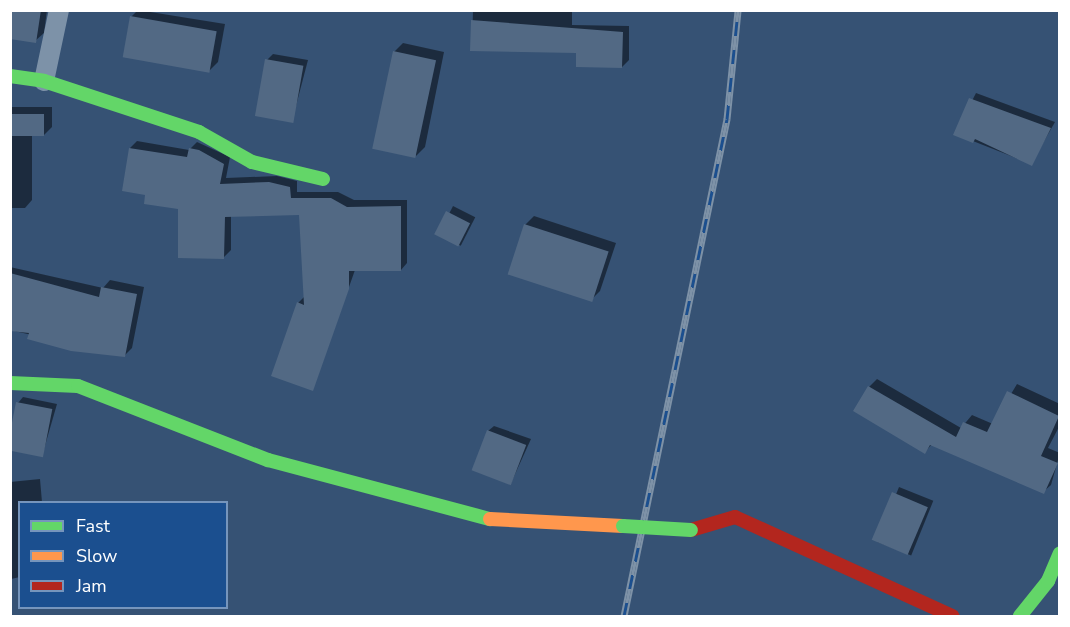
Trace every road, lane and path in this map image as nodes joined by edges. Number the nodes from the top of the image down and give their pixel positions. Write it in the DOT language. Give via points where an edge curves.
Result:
graph roads {
  1 [pos="59,10"];
  2 [pos="10,76"];
  3 [pos="44,81"];
  4 [pos="323,179"];
  5 [pos="10,383"];
  6 [pos="1059,553"];
  7 [pos="952,616"];
  8 [pos="1020,616"];
  1 -- 3 [label="street"];
  2 -- 3 [label="street"];
  3 -- 4 [label="street" via="199,132 252,162"];
  5 -- 7 [label="street, bridge" via="78,386 267,460 506,523 691,530 735,517"];
  6 -- 8 [label="street" via="1048,581"];
}
